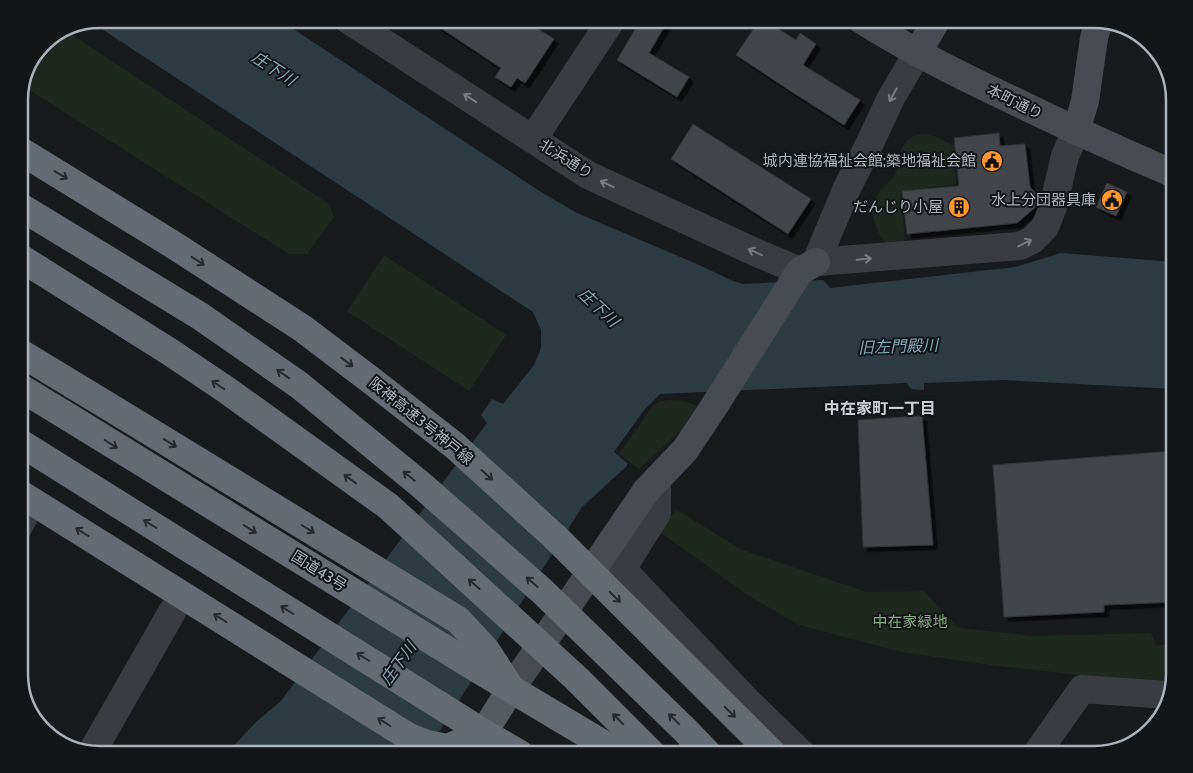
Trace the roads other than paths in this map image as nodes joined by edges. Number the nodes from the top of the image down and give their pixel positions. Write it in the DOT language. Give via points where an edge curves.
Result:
graph roads {
  1 [pos="361,28"];
  2 [pos="606,28"];
  3 [pos="875,28"];
  4 [pos="932,28"];
  5 [pos="1097,28"];
  6 [pos="918,52"];
  7 [pos="1076,131"];
  8 [pos="533,139"];
  9 [pos="28,156"];
  10 [pos="1166,170"];
  11 [pos="28,211"];
  12 [pos="28,263"];
  13 [pos="803,272"];
  14 [pos="28,358"];
  15 [pos="28,393"];
  16 [pos="28,448"];
  17 [pos="657,479"];
  18 [pos="28,498"];
  19 [pos="172,612"];
  20 [pos="481,659"];
  21 [pos="511,689"];
  22 [pos="1163,695"];
  23 [pos="477,744"];
  24 [pos="96,746"];
  25 [pos="437,746"];
  26 [pos="462,746"];
  27 [pos="607,746"];
  28 [pos="644,746"];
  29 [pos="700,746"];
  30 [pos="765,746"];
  31 [pos="794,746"];
  32 [pos="1043,746"];
  8 -- 1 [label="street, 北浜通り, one-way"];
  2 -- 8 [label="street"];
  3 -- 6 [label="street, 本町通り"];
  4 -- 6 [label="street"];
  5 -- 7 [label="street" via="1085,101"];
  6 -- 7 [label="street, 本町通り"];
  6 -- 13 [label="street, one-way" via="891,98"];
  7 -- 10 [label="street, 本町通り"];
  13 -- 7 [label="street, one-way" via="1020,246 1032,240 1044,227 1053,207 1065,156"];
  13 -- 8 [label="street, 北浜通り, one-way" via="588,175"];
  9 -- 30 [label="highway, 阪神高速3号神戸線, one-way, bridge" via="302,328 455,446 556,538"];
  29 -- 11 [label="highway, one-way, bridge" via="542,591 420,484 299,385 200,316"];
  28 -- 12 [label="highway, one-way, bridge" via="578,679 388,506 170,352"];
  13 -- 17 [label="street" via="685,450"];
  14 -- 20 [label="highway, one-way" via="458,620"];
  15 -- 20 [label="highway, 国道43号, one-way, bridge" via="356,594"];
  23 -- 16 [label="highway, one-way" via="449,711"];
  17 -- 21 [label="street"];
  17 -- 31 [label="street" via="657,514 622,569"];
  25 -- 18 [label="highway, one-way" via="409,737"];
  19 -- 24 [label="street"];
  20 -- 21 [label="highway, 国道43号"];
  21 -- 23 [label="main road"];
  21 -- 27 [label="highway, 国道43号"];
  22 -- 32 [label="street" via="1082,689"];
  23 -- 26 [label="highway, one-way"];
}
